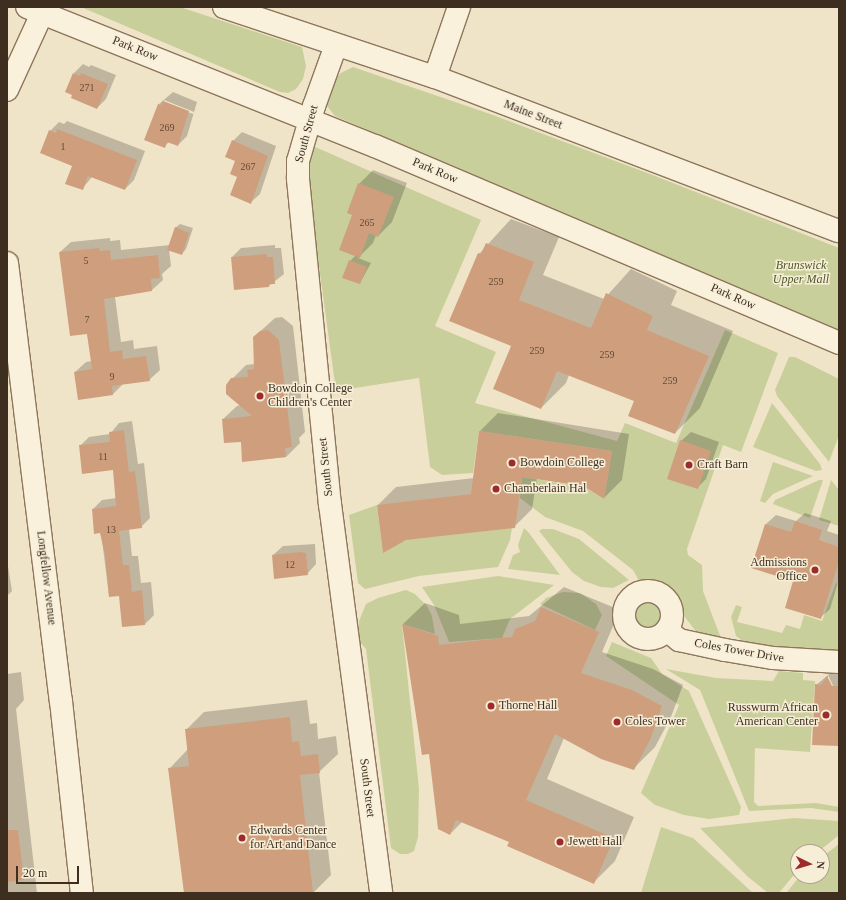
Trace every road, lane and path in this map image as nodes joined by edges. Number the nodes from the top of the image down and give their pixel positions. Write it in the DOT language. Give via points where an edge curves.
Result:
graph roads {
  1 [pos="224,7"];
  2 [pos="459,7"];
  3 [pos="38,8"];
  4 [pos="336,45"];
  5 [pos="435,77"];
  6 [pos="7,90"];
  7 [pos="310,119"];
  8 [pos="839,231"];
  9 [pos="7,263"];
  10 [pos="839,343"];
  11 [pos="667,630"];
  12 [pos="839,662"];
  13 [pos="82,893"];
  14 [pos="381,893"];
  1 -- 4 [label="street, Maine Street"];
  2 -- 5 [label="street"];
  3 -- 6 [label="street"];
  3 -- 7 [label="street, Park Row"];
  4 -- 5 [label="street, Maine Street"];
  4 -- 7 [label="street, South Street"];
  5 -- 8 [label="street, Maine Street"];
  7 -- 10 [label="street, Park Row"];
  7 -- 14 [label="street, South Street" via="298,161 298,179 330,504"];
  9 -- 13 [label="street, Longfellow Avenue"];
  11 -- 12 [label="street, Coles Tower Drive" via="679,640 725,650 773,658"];
}
